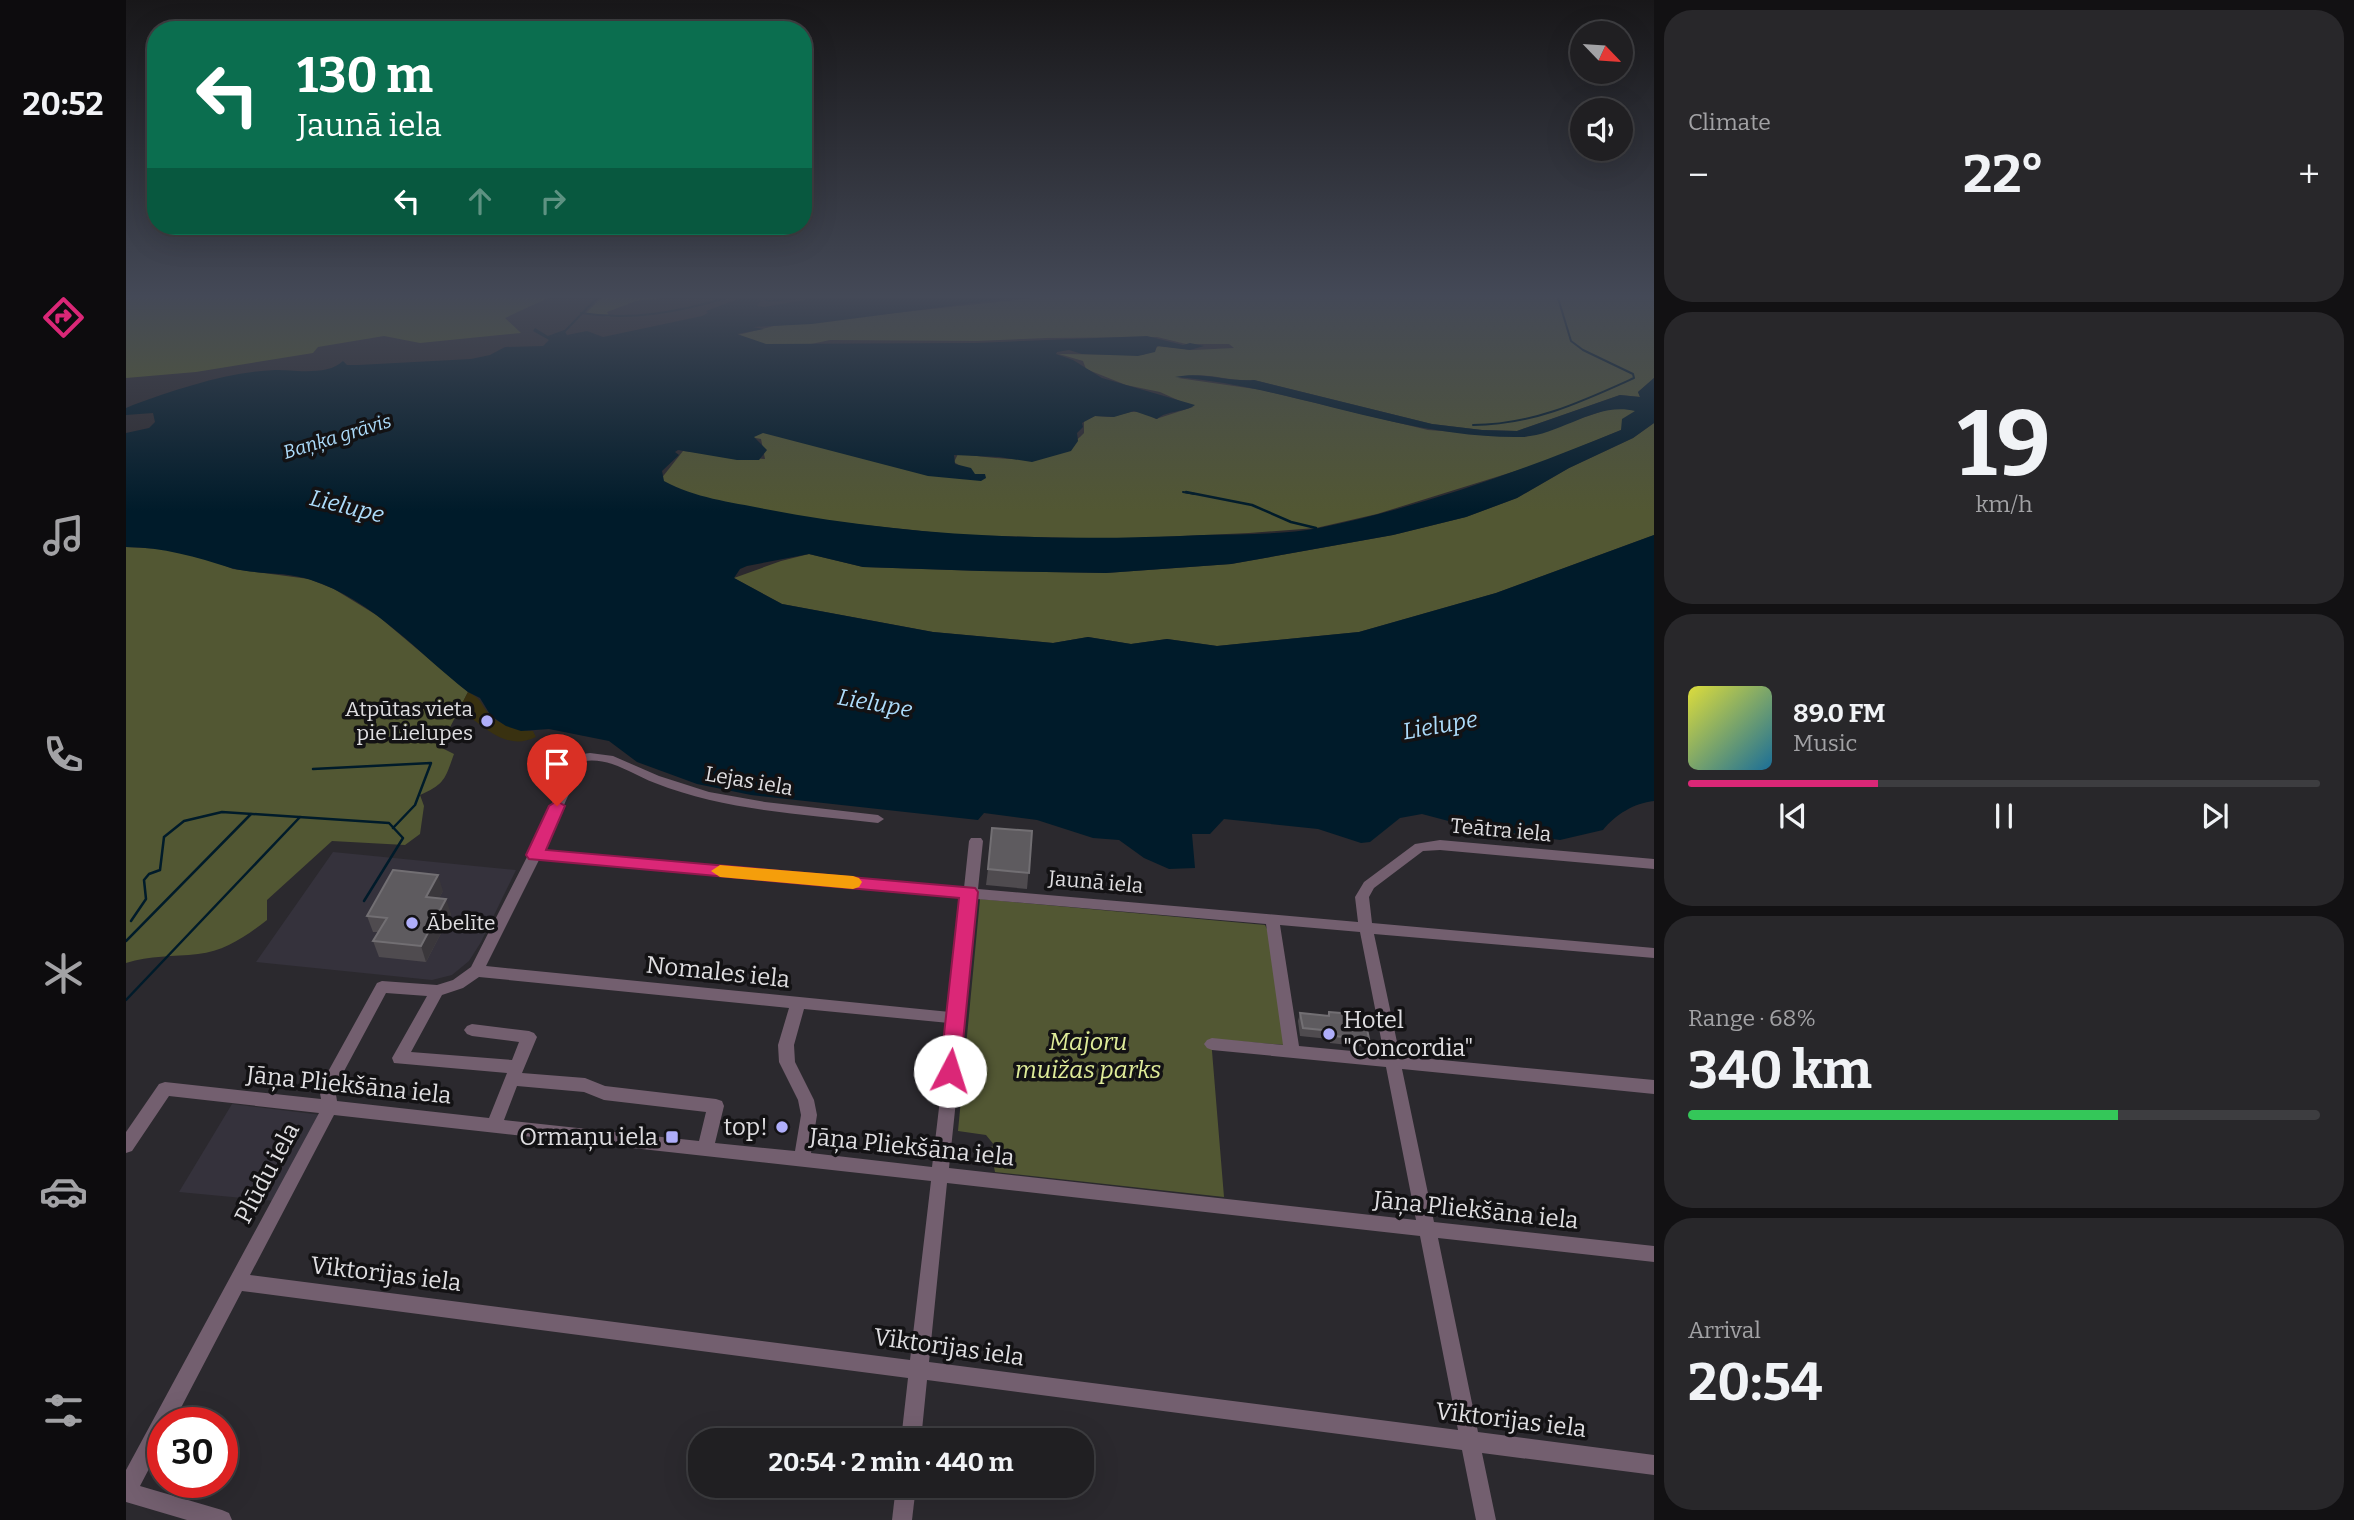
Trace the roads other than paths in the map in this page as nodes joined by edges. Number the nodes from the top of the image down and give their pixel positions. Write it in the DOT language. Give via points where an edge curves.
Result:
graph roads {
  1 [pos="878,819"];
  2 [pos="976,841"];
  3 [pos="535,855"];
  4 [pos="1654,864"];
  5 [pos="969,892"];
  6 [pos="1272,919"];
  7 [pos="1364,928"];
  8 [pos="1654,953"];
  9 [pos="476,971"];
  10 [pos="437,991"];
  11 [pos="798,1003"];
  12 [pos="955,1018"];
  13 [pos="472,1030"];
  14 [pos="1212,1044"];
  15 [pos="1292,1051"];
  16 [pos="1391,1061"];
  17 [pos="515,1073"];
  18 [pos="1654,1087"];
  19 [pos="165,1090"];
  20 [pos="330,1107"];
  21 [pos="494,1125"];
  22 [pos="126,1146"];
  23 [pos="705,1149"];
  24 [pos="802,1160"];
  25 [pos="941,1175"];
  26 [pos="1428,1229"];
  27 [pos="1654,1255"];
  28 [pos="237,1282"];
  29 [pos="919,1371"];
  30 [pos="912,1428"];
  31 [pos="1469,1441"];
  32 [pos="1654,1465"];
  33 [pos="126,1492"];
  34 [pos="905,1498"];
  35 [pos="222,1520"];
  36 [pos="902,1520"];
  37 [pos="1486,1520"];
  1 -- 3 [label="street, Lejas iela" via="727,801 656,779 617,759 579,758"];
  2 -- 5 [label="street"];
  3 -- 5 [label="street, Jaunā iela"];
  3 -- 9 [label="street"];
  4 -- 7 [label="street, Teātra iela" via="1440,845 1420,848 1369,885 1363,897"];
  5 -- 6 [label="street, Jaunā iela"];
  5 -- 12 [label="street"];
  6 -- 7 [label="street, Jaunā iela"];
  6 -- 15 [label="street"];
  7 -- 8 [label="street, Jaunā iela"];
  7 -- 16 [label="street"];
  9 -- 10 [label="street, Plūdu iela"];
  9 -- 11 [label="street, Nomales iela"];
  10 -- 17 [label="street" via="400,1058"];
  10 -- 20 [label="street, Plūdu iela" via="382,987 327,1088"];
  11 -- 12 [label="street, Nomales iela"];
  11 -- 24 [label="street" via="786,1045 787,1062 809,1115"];
  12 -- 25 [label="street"];
  13 -- 17 [label="street" via="529,1037"];
  14 -- 15 [label="street"];
  15 -- 16 [label="street"];
  16 -- 18 [label="street"];
  16 -- 26 [label="street"];
  17 -- 21 [label="street"];
  17 -- 23 [label="street" via="585,1085 604,1093 716,1106"];
  19 -- 20 [label="street, Jāņa Pliekšāna iela"];
  19 -- 22 [label="street"];
  20 -- 21 [label="street, Jāņa Pliekšāna iela"];
  20 -- 28 [label="street, Plūdu iela"];
  21 -- 23 [label="street, Jāņa Pliekšāna iela"];
  23 -- 24 [label="street, Jāņa Pliekšāna iela"];
  24 -- 25 [label="street, Jāņa Pliekšāna iela"];
  25 -- 26 [label="street, Jāņa Pliekšāna iela"];
  25 -- 29 [label="street"];
  26 -- 27 [label="street, Jāņa Pliekšāna iela"];
  26 -- 31 [label="street"];
  28 -- 29 [label="street, Viktorijas iela"];
  28 -- 33 [label="street, Plūdu iela"];
  29 -- 30 [label="street"];
  29 -- 31 [label="street, Viktorijas iela"];
  31 -- 32 [label="street, Viktorijas iela"];
  31 -- 37 [label="street"];
  33 -- 35 [label="street"];
  34 -- 36 [label="street"];
}
